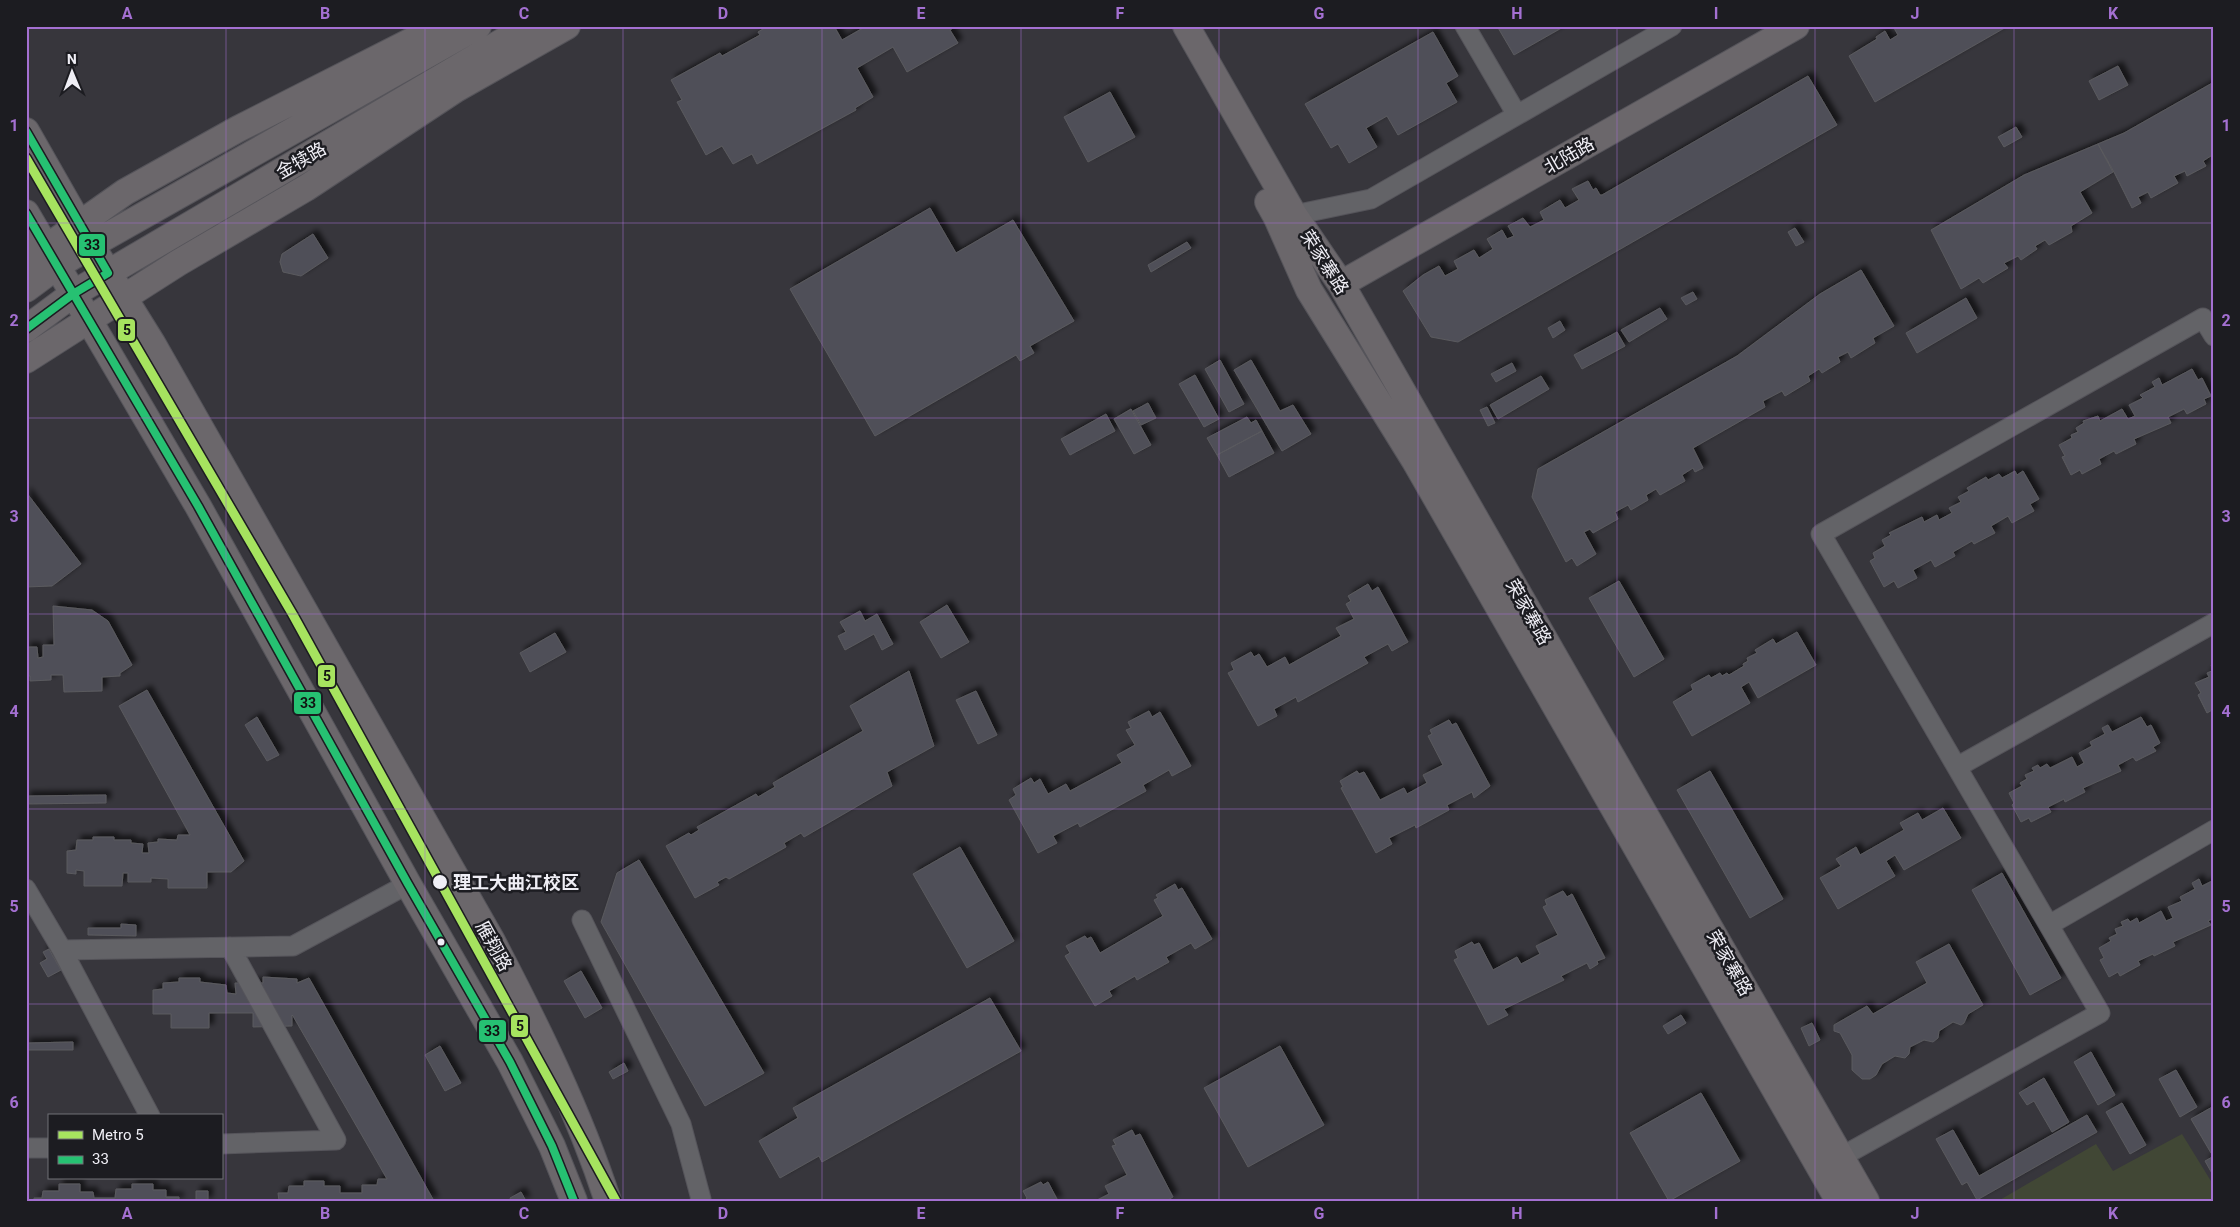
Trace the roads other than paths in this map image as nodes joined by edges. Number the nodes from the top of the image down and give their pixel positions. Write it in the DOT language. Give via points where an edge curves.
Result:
graph roads {
  1 [pos="441,26"];
  2 [pos="478,26"];
  3 [pos="528,26"];
  4 [pos="567,26"];
  5 [pos="1167,26"];
  6 [pos="1186,26"];
  7 [pos="1465,26"];
  8 [pos="1672,26"];
  9 [pos="1796,26"];
  10 [pos="1517,115"];
  11 [pos="26,131"];
  12 [pos="26,213"];
  13 [pos="1294,215"];
  14 [pos="86,235"];
  15 [pos="43,258"];
  16 [pos="108,273"];
  17 [pos="1341,284"];
  18 [pos="26,289"];
  19 [pos="74,294"];
  20 [pos="123,298"];
  21 [pos="88,320"];
  22 [pos="26,329"];
  23 [pos="2214,336"];
  24 [pos="26,360"];
  25 [pos="2214,623"];
  26 [pos="1957,767"];
  27 [pos="2214,830"];
  28 [pos="408,884"];
  29 [pos="26,890"];
  30 [pos="582,920"];
  31 [pos="2049,925"];
  32 [pos="230,947"];
  33 [pos="62,950"];
  34 [pos="149,1114"];
  35 [pos="222,1144"];
  36 [pos="26,1148"];
  37 [pos="48,1148"];
  38 [pos="1841,1157"];
  39 [pos="574,1201"];
  40 [pos="608,1201"];
  41 [pos="700,1201"];
  42 [pos="1839,1201"];
  43 [pos="1866,1201"];
  1 -- 14 [label="street" via="238,129 125,192"];
  2 -- 14 [label="street, 金犊路"];
  3 -- 16 [label="street, 金犊路"];
  4 -- 20 [label="street" via="456,89 306,188 178,262"];
  5 -- 42 [label="street, 荣家寨路" via="1277,218 1309,290 1415,462"];
  6 -- 13 [label="street, 荣家寨路"];
  7 -- 10 [label="street"];
  8 -- 10 [label="street"];
  9 -- 17 [label="street, 北陆路"];
  10 -- 13 [label="street" via="1371,199"];
  11 -- 14 [label="street, 雁翔路"];
  12 -- 15 [label="street"];
  13 -- 17 [label="street, 荣家寨路"];
  14 -- 15 [label="street"];
  14 -- 16 [label="street, 雁翔路"];
  15 -- 18 [label="street"];
  15 -- 19 [label="street"];
  16 -- 19 [label="street, 金犊路"];
  16 -- 20 [label="street, 雁翔路"];
  17 -- 38 [label="street, 荣家寨路"];
  19 -- 21 [label="street"];
  19 -- 22 [label="street, 金犊路"];
  20 -- 21 [label="street"];
  20 -- 40 [label="street, 雁翔路" via="152,343 492,941 570,1098"];
  21 -- 24 [label="street"];
  21 -- 28 [label="street" via="198,506"];
  23 -- 26 [label="street" via="2203,318 1821,534"];
  25 -- 26 [label="street"];
  26 -- 31 [label="street"];
  27 -- 31 [label="street"];
  28 -- 32 [label="street" via="293,946"];
  28 -- 39 [label="street" via="527,1094"];
  29 -- 33 [label="street"];
  30 -- 41 [label="street" via="681,1124"];
  31 -- 38 [label="street" via="2100,1013"];
  32 -- 33 [label="street"];
  32 -- 35 [label="street" via="336,1140"];
  33 -- 34 [label="street"];
  36 -- 37 [label="street"];
  38 -- 43 [label="street, 荣家寨路"];
}
